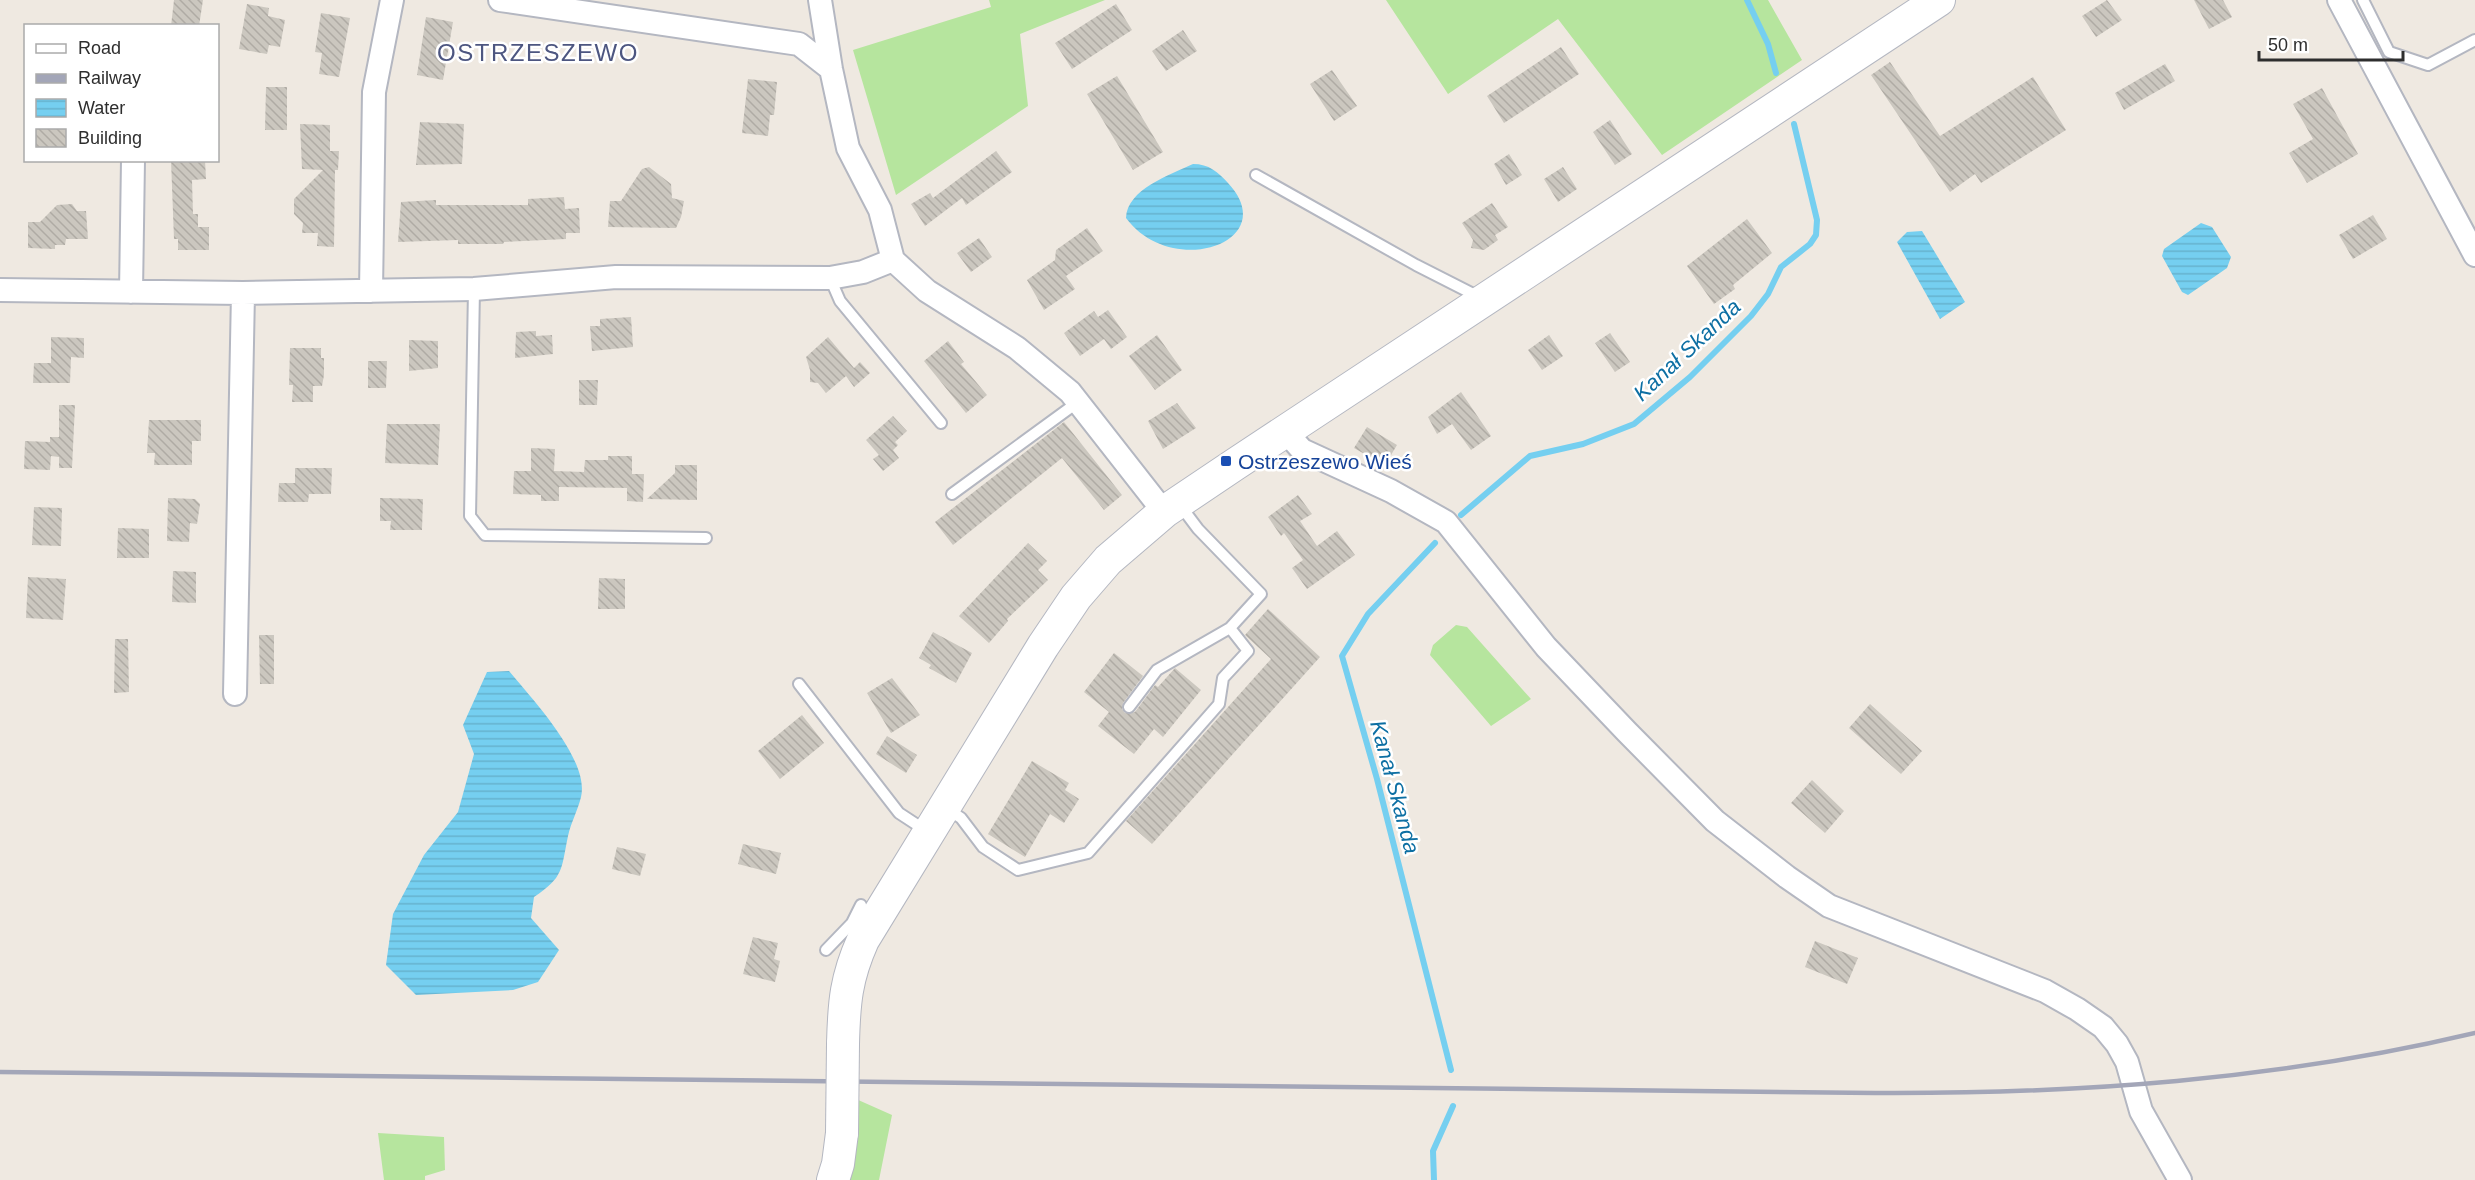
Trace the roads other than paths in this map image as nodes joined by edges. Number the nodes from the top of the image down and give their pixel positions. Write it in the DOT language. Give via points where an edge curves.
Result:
graph roads {
  1 [pos="392,0"];
  2 [pos="500,0"];
  3 [pos="820,0"];
  4 [pos="1939,0"];
  5 [pos="2339,0"];
  6 [pos="2363,0"];
  7 [pos="2475,40"];
  8 [pos="831,69"];
  9 [pos="133,162"];
  10 [pos="1256,175"];
  11 [pos="2475,255"];
  12 [pos="893,260"];
  13 [pos="830,278"];
  14 [pos="474,289"];
  15 [pos="0,290"];
  16 [pos="371,291"];
  17 [pos="131,292"];
  18 [pos="243,293"];
  19 [pos="1485,300"];
  20 [pos="1078,402"];
  21 [pos="941,423"];
  22 [pos="1285,431"];
  23 [pos="952,494"];
  24 [pos="1171,507"];
  25 [pos="706,538"];
  26 [pos="1230,628"];
  27 [pos="799,684"];
  28 [pos="235,694"];
  29 [pos="1129,707"];
  30 [pos="936,819"];
  31 [pos="861,918"];
  32 [pos="826,950"];
  33 [pos="833,1180"];
  34 [pos="2180,1180"];
  1 -- 16 [label="street" via="374,92"];
  2 -- 8 [label="street" via="799,44"];
  3 -- 8 [label="street"];
  4 -- 19 [label="street"];
  5 -- 11 [label="street"];
  6 -- 7 [label="lane" via="2389,52 2428,65"];
  8 -- 12 [label="street" via="848,148 880,210"];
  9 -- 17 [label="street"];
  10 -- 19 [label="lane"];
  12 -- 13 [label="street" via="863,272"];
  12 -- 20 [label="street" via="927,291 1017,348"];
  13 -- 14 [label="street" via="616,277"];
  13 -- 21 [label="lane" via="840,301"];
  14 -- 16 [label="street"];
  14 -- 25 [label="lane" via="470,516 485,535"];
  15 -- 17 [label="street"];
  16 -- 18 [label="street"];
  17 -- 18 [label="street"];
  18 -- 28 [label="street"];
  19 -- 22 [label="street"];
  20 -- 23 [label="lane"];
  20 -- 24 [label="street"];
  22 -- 24 [label="street"];
  22 -- 34 [label="street" via="1302,450 1446,522 1546,647 1627,732 1715,821 1787,877 1828,906 2045,991 2103,1028 2127,1062 2141,1111"];
  24 -- 26 [label="lane" via="1198,529 1260,594"];
  24 -- 30 [label="street" via="1108,560 1076,597"];
  26 -- 29 [label="lane" via="1157,670"];
  26 -- 30 [label="lane" via="1248,651 1223,678 1220,704 1088,854 1018,870 983,847 961,818"];
  27 -- 30 [label="lane" via="899,813"];
  30 -- 31 [label="street"];
  31 -- 32 [label="lane"];
  31 -- 33 [label="street, bridge" via="844,1003 842,1133"];
}
